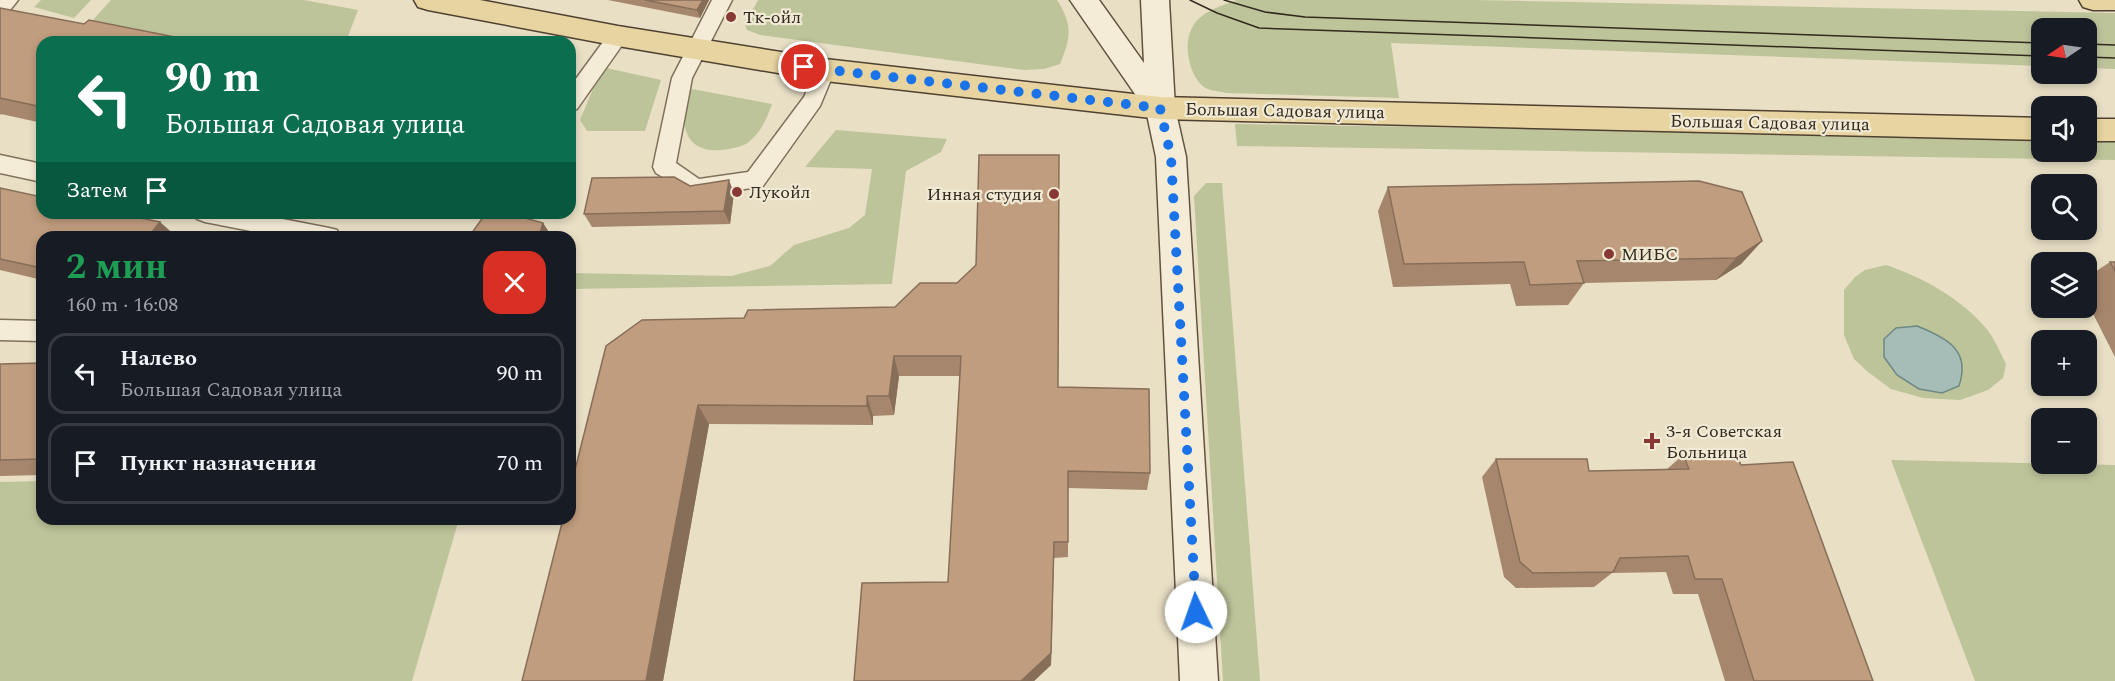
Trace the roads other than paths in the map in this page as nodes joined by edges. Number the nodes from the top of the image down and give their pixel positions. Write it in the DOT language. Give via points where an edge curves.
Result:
graph roads {
  1 [pos="8,0"];
  2 [pos="428,0"];
  3 [pos="722,0"];
  4 [pos="1084,0"];
  5 [pos="1155,0"];
  6 [pos="2093,0"];
  7 [pos="2115,0"];
  8 [pos="0,9"];
  9 [pos="618,36"];
  10 [pos="695,49"];
  11 [pos="825,70"];
  12 [pos="576,95"];
  13 [pos="1160,108"];
  14 [pos="2031,129"];
  15 [pos="2097,130"];
  16 [pos="2115,130"];
  17 [pos="0,164"];
  18 [pos="36,172"];
  19 [pos="214,219"];
  20 [pos="230,229"];
  21 [pos="255,231"];
  22 [pos="0,330"];
  23 [pos="36,331"];
  24 [pos="1199,681"];
  1 -- 8 [label="lane"];
  2 -- 9 [label="main road, Большая Садовая улица"];
  3 -- 10 [label="lane"];
  4 -- 13 [label="main road"];
  5 -- 13 [label="main road"];
  6 -- 7 [label="main road"];
  9 -- 10 [label="main road, Большая Садовая улица"];
  9 -- 12 [label="lane"];
  10 -- 11 [label="main road, Большая Садовая улица"];
  10 -- 11 [label="lane" via="682,78 664,167 696,188 755,180 813,100"];
  11 -- 13 [label="main road, Большая Садовая улица"];
  13 -- 14 [label="main road, Большая Садовая улица"];
  13 -- 24 [label="main road" via="1171,157"];
  15 -- 16 [label="main road"];
  17 -- 18 [label="lane"];
  19 -- 20 [label="lane"];
  20 -- 21 [label="lane"];
  22 -- 23 [label="lane"];
}
